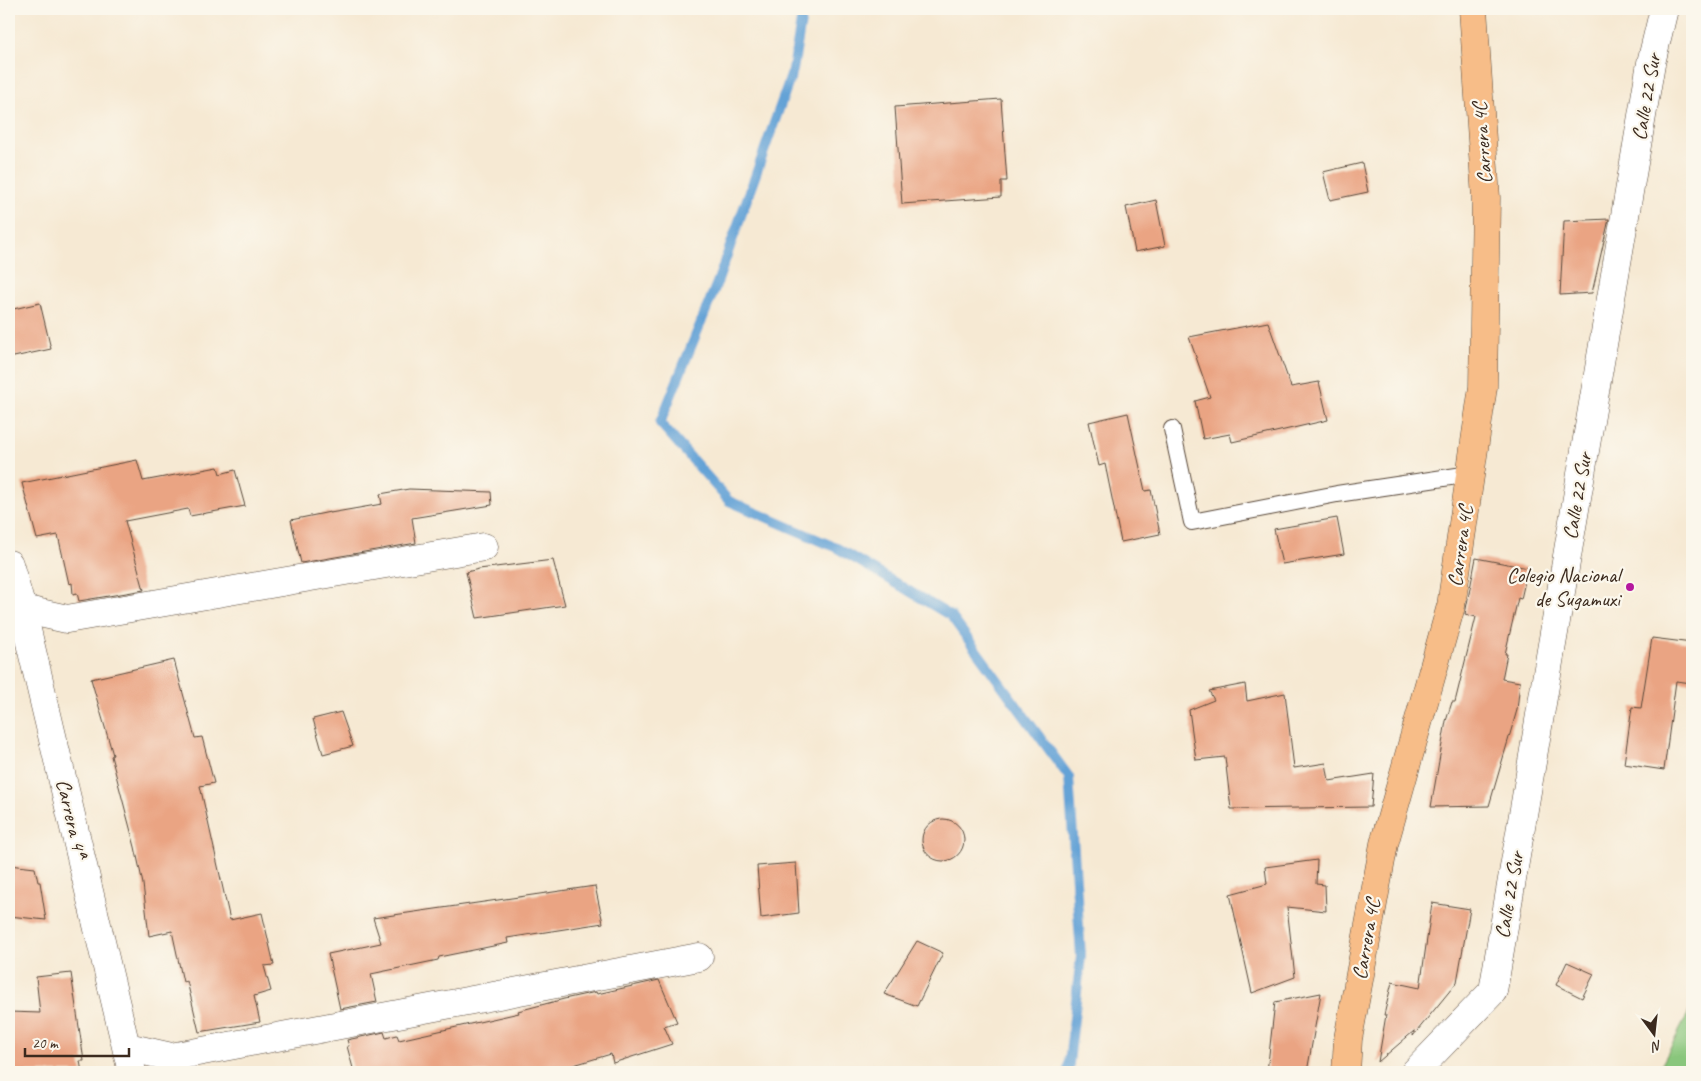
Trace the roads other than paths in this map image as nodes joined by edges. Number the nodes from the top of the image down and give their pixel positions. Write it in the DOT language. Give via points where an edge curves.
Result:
graph roads {
  1 [pos="1473,9"];
  2 [pos="1664,9"];
  3 [pos="1172,429"];
  4 [pos="1470,474"];
  5 [pos="484,547"];
  6 [pos="9,564"];
  7 [pos="15,609"];
  8 [pos="699,957"];
  9 [pos="129,1059"];
  10 [pos="1346,1072"];
  11 [pos="1415,1072"];
  1 -- 4 [label="main road, Carrera 4C" via="1486,198 1483,387"];
  2 -- 11 [label="street, Calle 22 Sur" via="1650,73 1492,991"];
  3 -- 4 [label="lane" via="1192,522 1337,494"];
  4 -- 10 [label="main road, Carrera 4C" via="1451,606 1384,844 1348,1039"];
  5 -- 7 [label="street" via="66,619"];
  6 -- 7 [label="street, Carrera 4ª"];
  7 -- 9 [label="street, Carrera 4ª"];
  8 -- 9 [label="street" via="171,1057"];
}
